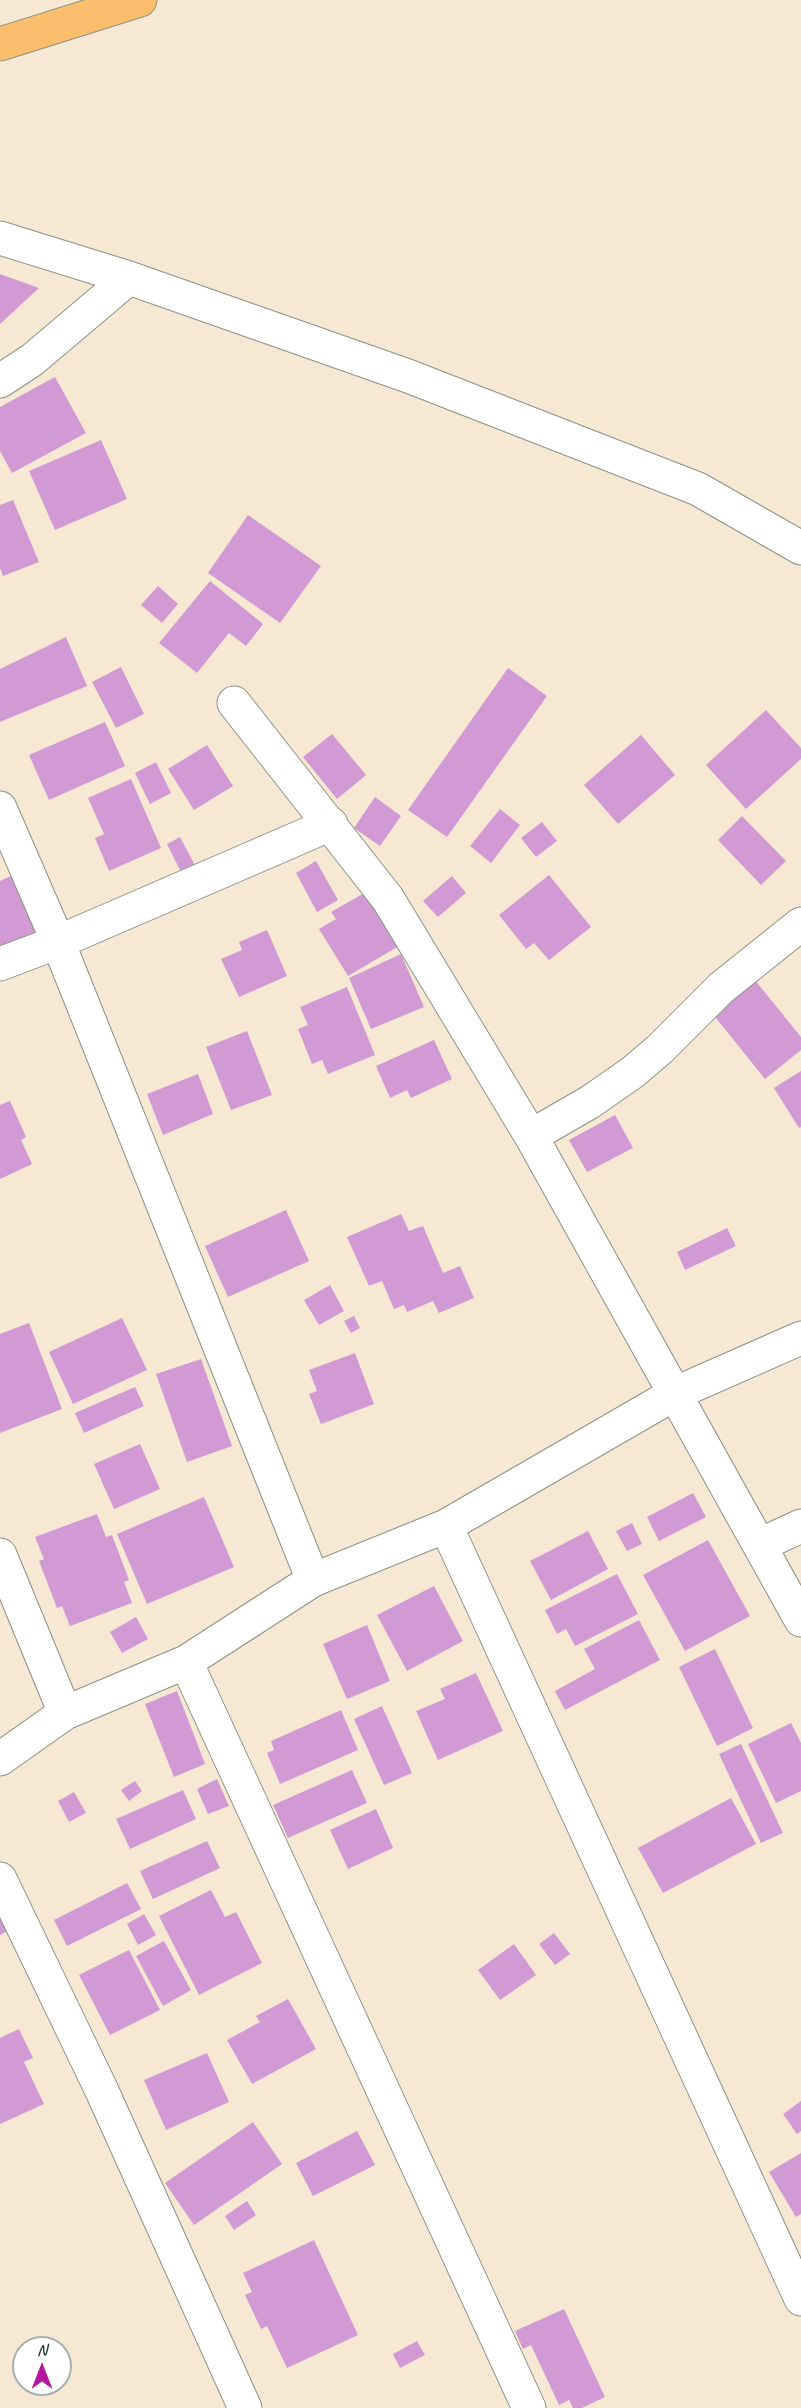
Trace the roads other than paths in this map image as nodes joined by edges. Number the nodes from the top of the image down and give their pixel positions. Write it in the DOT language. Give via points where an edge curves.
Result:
graph roads {
  1 [pos="140,0"];
  2 [pos="0,44"];
  3 [pos="0,238"];
  4 [pos="129,278"];
  5 [pos="0,381"];
  6 [pos="801,548"];
  7 [pos="234,703"];
  8 [pos="0,808"];
  9 [pos="331,824"];
  10 [pos="801,924"];
  11 [pos="58,942"];
  12 [pos="0,964"];
  13 [pos="531,1136"];
  14 [pos="801,1338"];
  15 [pos="676,1393"];
  16 [pos="446,1526"];
  17 [pos="801,1526"];
  18 [pos="760,1545"];
  19 [pos="0,1555"];
  20 [pos="313,1580"];
  21 [pos="801,1620"];
  22 [pos="186,1662"];
  23 [pos="65,1713"];
  24 [pos="0,1759"];
  25 [pos="0,1879"];
  26 [pos="801,2299"];
  27 [pos="245,2408"];
  28 [pos="529,2408"];
  1 -- 2 [label="highway"];
  3 -- 4 [label="street"];
  4 -- 5 [label="street" via="32,360"];
  4 -- 6 [label="street" via="408,376 698,489"];
  7 -- 9 [label="street"];
  8 -- 11 [label="street"];
  9 -- 11 [label="street"];
  9 -- 13 [label="street" via="388,899"];
  10 -- 13 [label="street" via="721,988 633,1072"];
  11 -- 12 [label="street"];
  11 -- 20 [label="street"];
  13 -- 15 [label="street"];
  14 -- 15 [label="street"];
  15 -- 16 [label="street"];
  15 -- 18 [label="street"];
  16 -- 20 [label="street"];
  16 -- 26 [label="street"];
  17 -- 18 [label="street"];
  18 -- 21 [label="street"];
  19 -- 23 [label="street"];
  20 -- 22 [label="street"];
  22 -- 23 [label="street"];
  22 -- 28 [label="street"];
  23 -- 24 [label="street"];
  25 -- 27 [label="street" via="102,2091"];
}
